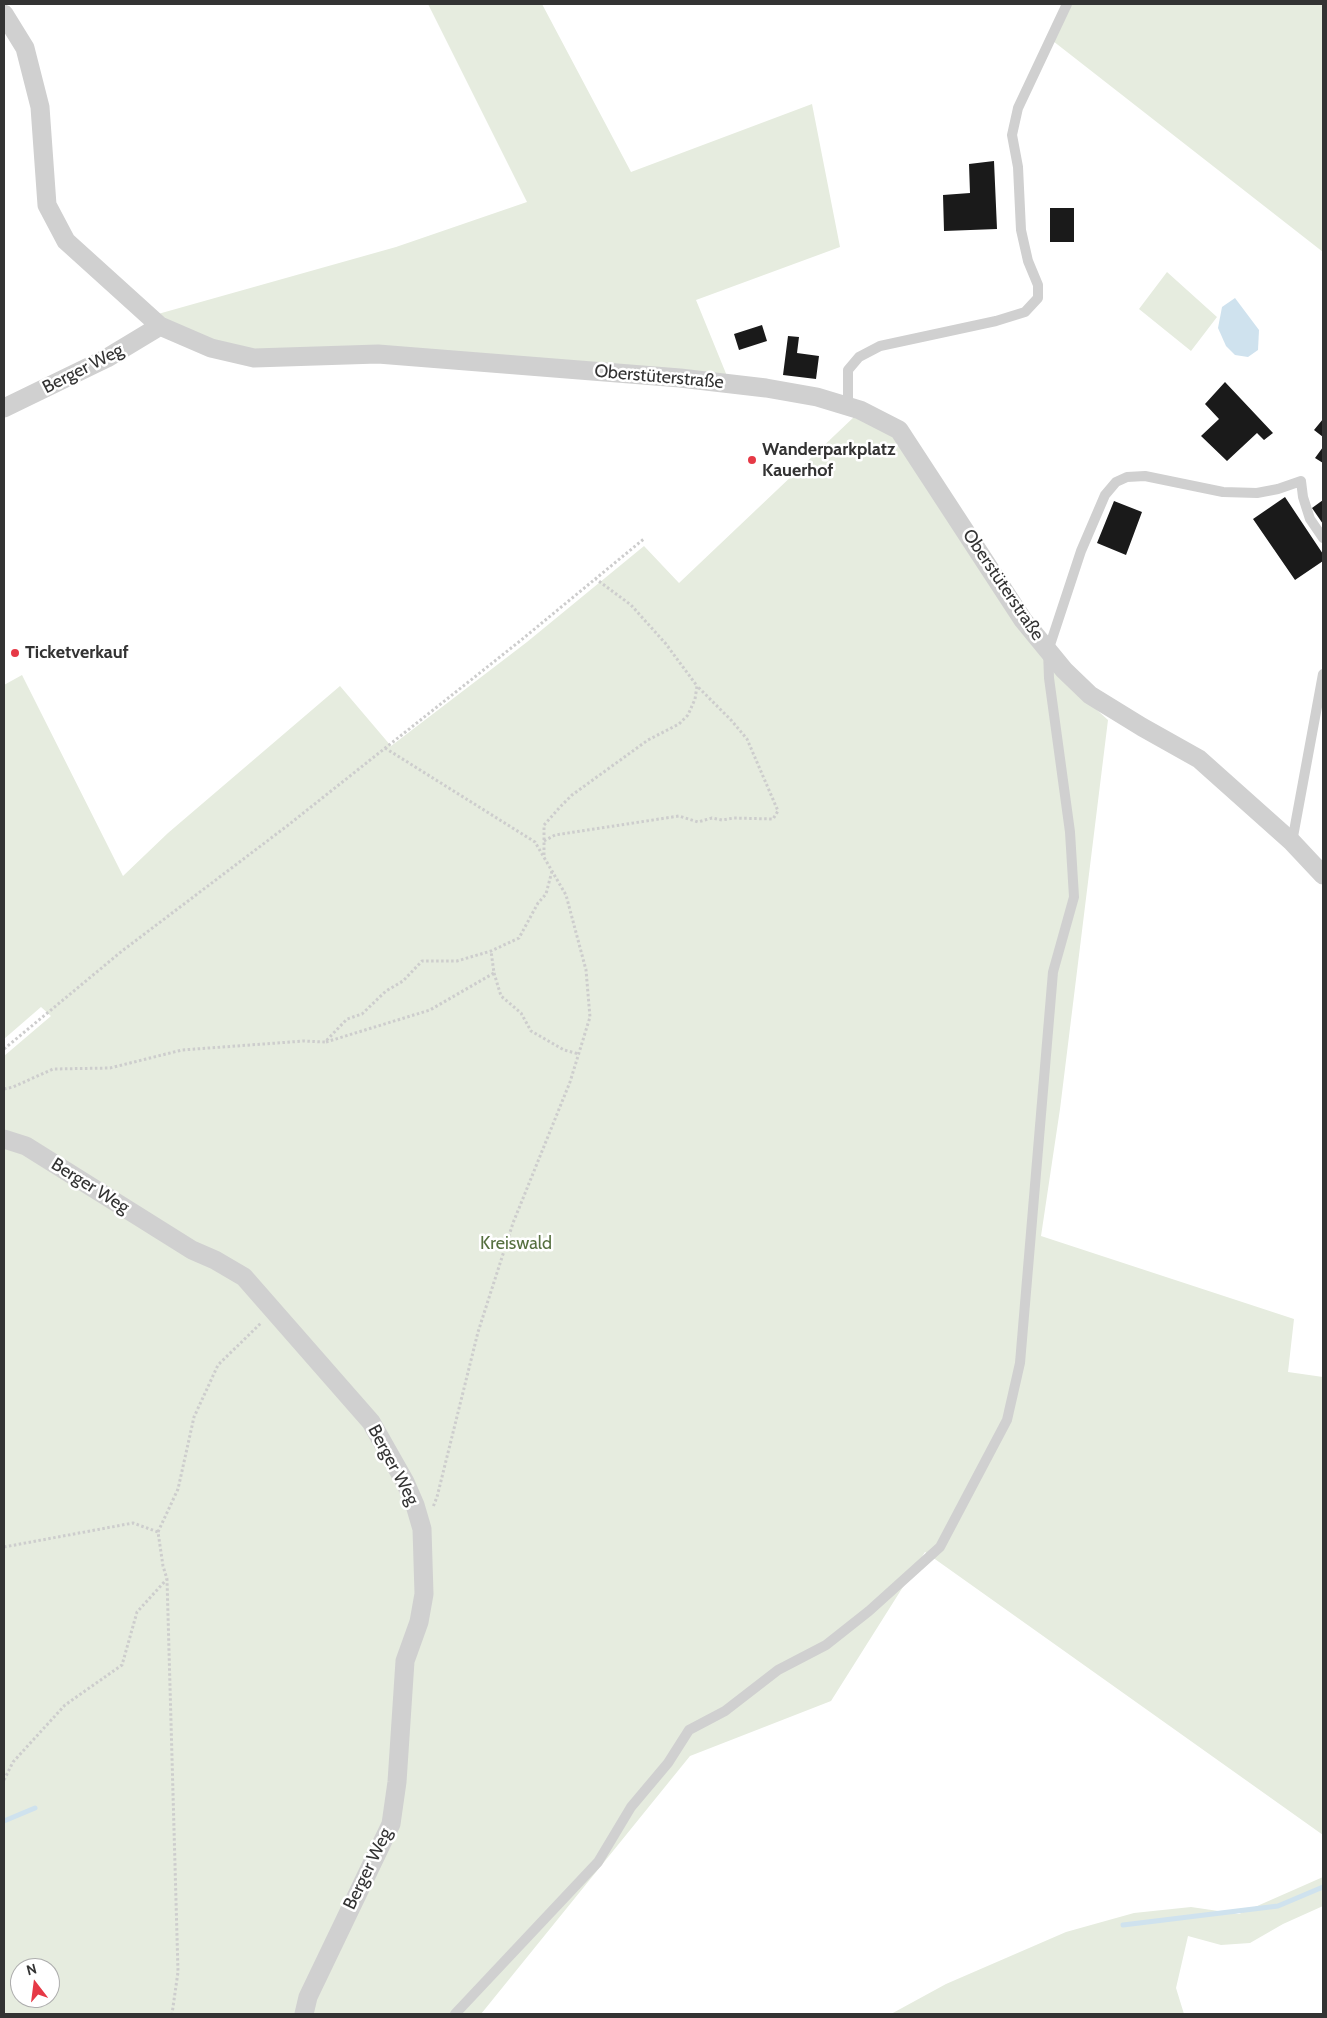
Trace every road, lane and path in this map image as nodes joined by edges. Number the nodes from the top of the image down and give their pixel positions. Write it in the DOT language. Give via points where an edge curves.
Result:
graph roads {
  1 [pos="1067,4"];
  2 [pos="4,14"];
  3 [pos="160,326"];
  4 [pos="848,406"];
  5 [pos="4,408"];
  6 [pos="645,538"];
  7 [pos="1323,538"];
  8 [pos="596,579"];
  9 [pos="1048,651"];
  10 [pos="1323,674"];
  11 [pos="697,686"];
  12 [pos="385,748"];
  13 [pos="544,841"];
  14 [pos="1292,842"];
  15 [pos="544,858"];
  16 [pos="552,871"];
  17 [pos="1323,875"];
  18 [pos="491,951"];
  19 [pos="494,973"];
  20 [pos="326,1042"];
  21 [pos="4,1049"];
  22 [pos="578,1054"];
  23 [pos="4,1089"];
  24 [pos="4,1139"];
  25 [pos="274,1310"];
  26 [pos="422,1529"];
  27 [pos="158,1532"];
  28 [pos="4,1546"];
  29 [pos="168,1579"];
  30 [pos="4,1780"];
  31 [pos="172,2014"];
  32 [pos="304,2014"];
  33 [pos="455,2014"];
  1 -- 4 [label="lane" via="1018,108 1012,135 1018,167 1021,230 1038,285 1038,298 1025,312 889,344 859,357 848,370"];
  2 -- 3 [label="street, Oberstüterstraße" via="25,48 40,107 47,205 66,241"];
  3 -- 4 [label="street, Oberstüterstraße" via="211,348 254,358 378,354 680,378 775,389"];
  3 -- 5 [label="street, Berger Weg" via="108,358"];
  4 -- 9 [label="street, Oberstüterstraße" via="899,430 1023,620"];
  6 -- 8 [label="path"];
  7 -- 9 [label="lane" via="1310,519 1301,480 1278,489 1223,492 1145,476 1128,477 1116,482 1104,495 1081,551"];
  8 -- 11 [label="path" via="630,606 666,644"];
  8 -- 12 [label="path"];
  9 -- 14 [label="street, Oberstüterstraße" via="1090,695 1199,759"];
  9 -- 33 [label="lane" via="1048,678 1070,832 1074,897 1053,972 1020,1363 1007,1420 940,1547 826,1645 778,1670 724,1711 689,1730 668,1763 631,1807 598,1862"];
  10 -- 14 [label="lane"];
  11 -- 13 [label="path" via="688,715 572,795 544,825"];
  11 -- 13 [label="path" via="747,739 778,811 773,819 712,818 698,822 679,816 555,835"];
  12 -- 15 [label="path" via="535,842"];
  12 -- 21 [label="path" via="122,951"];
  13 -- 15 [label="path"];
  14 -- 17 [label="street, Oberstüterstraße"];
  15 -- 16 [label="path"];
  16 -- 18 [label="path" via="546,894 519,938"];
  16 -- 22 [label="path" via="566,895 586,970 590,1017"];
  18 -- 19 [label="path"];
  18 -- 20 [label="path" via="457,961 422,961 362,1014 347,1019"];
  19 -- 20 [label="path" via="430,1010"];
  19 -- 22 [label="path" via="501,996 521,1013 531,1032"];
  20 -- 23 [label="path" via="182,1050 110,1068 53,1069"];
  22 -- 26 [label="path" via="570,1082 513,1223 478,1332 437,1497"];
  24 -- 25 [label="street, Berger Weg" via="26,1146 192,1250 233,1270 252,1285"];
  25 -- 26 [label="street, Berger Weg" via="372,1422 405,1482"];
  25 -- 27 [label="path" via="218,1365 194,1417 178,1489"];
  26 -- 32 [label="street, Berger Weg" via="424,1594 406,1661 391,1824 308,1997"];
  27 -- 28 [label="path" via="133,1523"];
  27 -- 29 [label="path"];
  29 -- 30 [label="path" via="137,1612 122,1665 65,1705 13,1762"];
  29 -- 31 [label="path" via="178,1972"];
}
